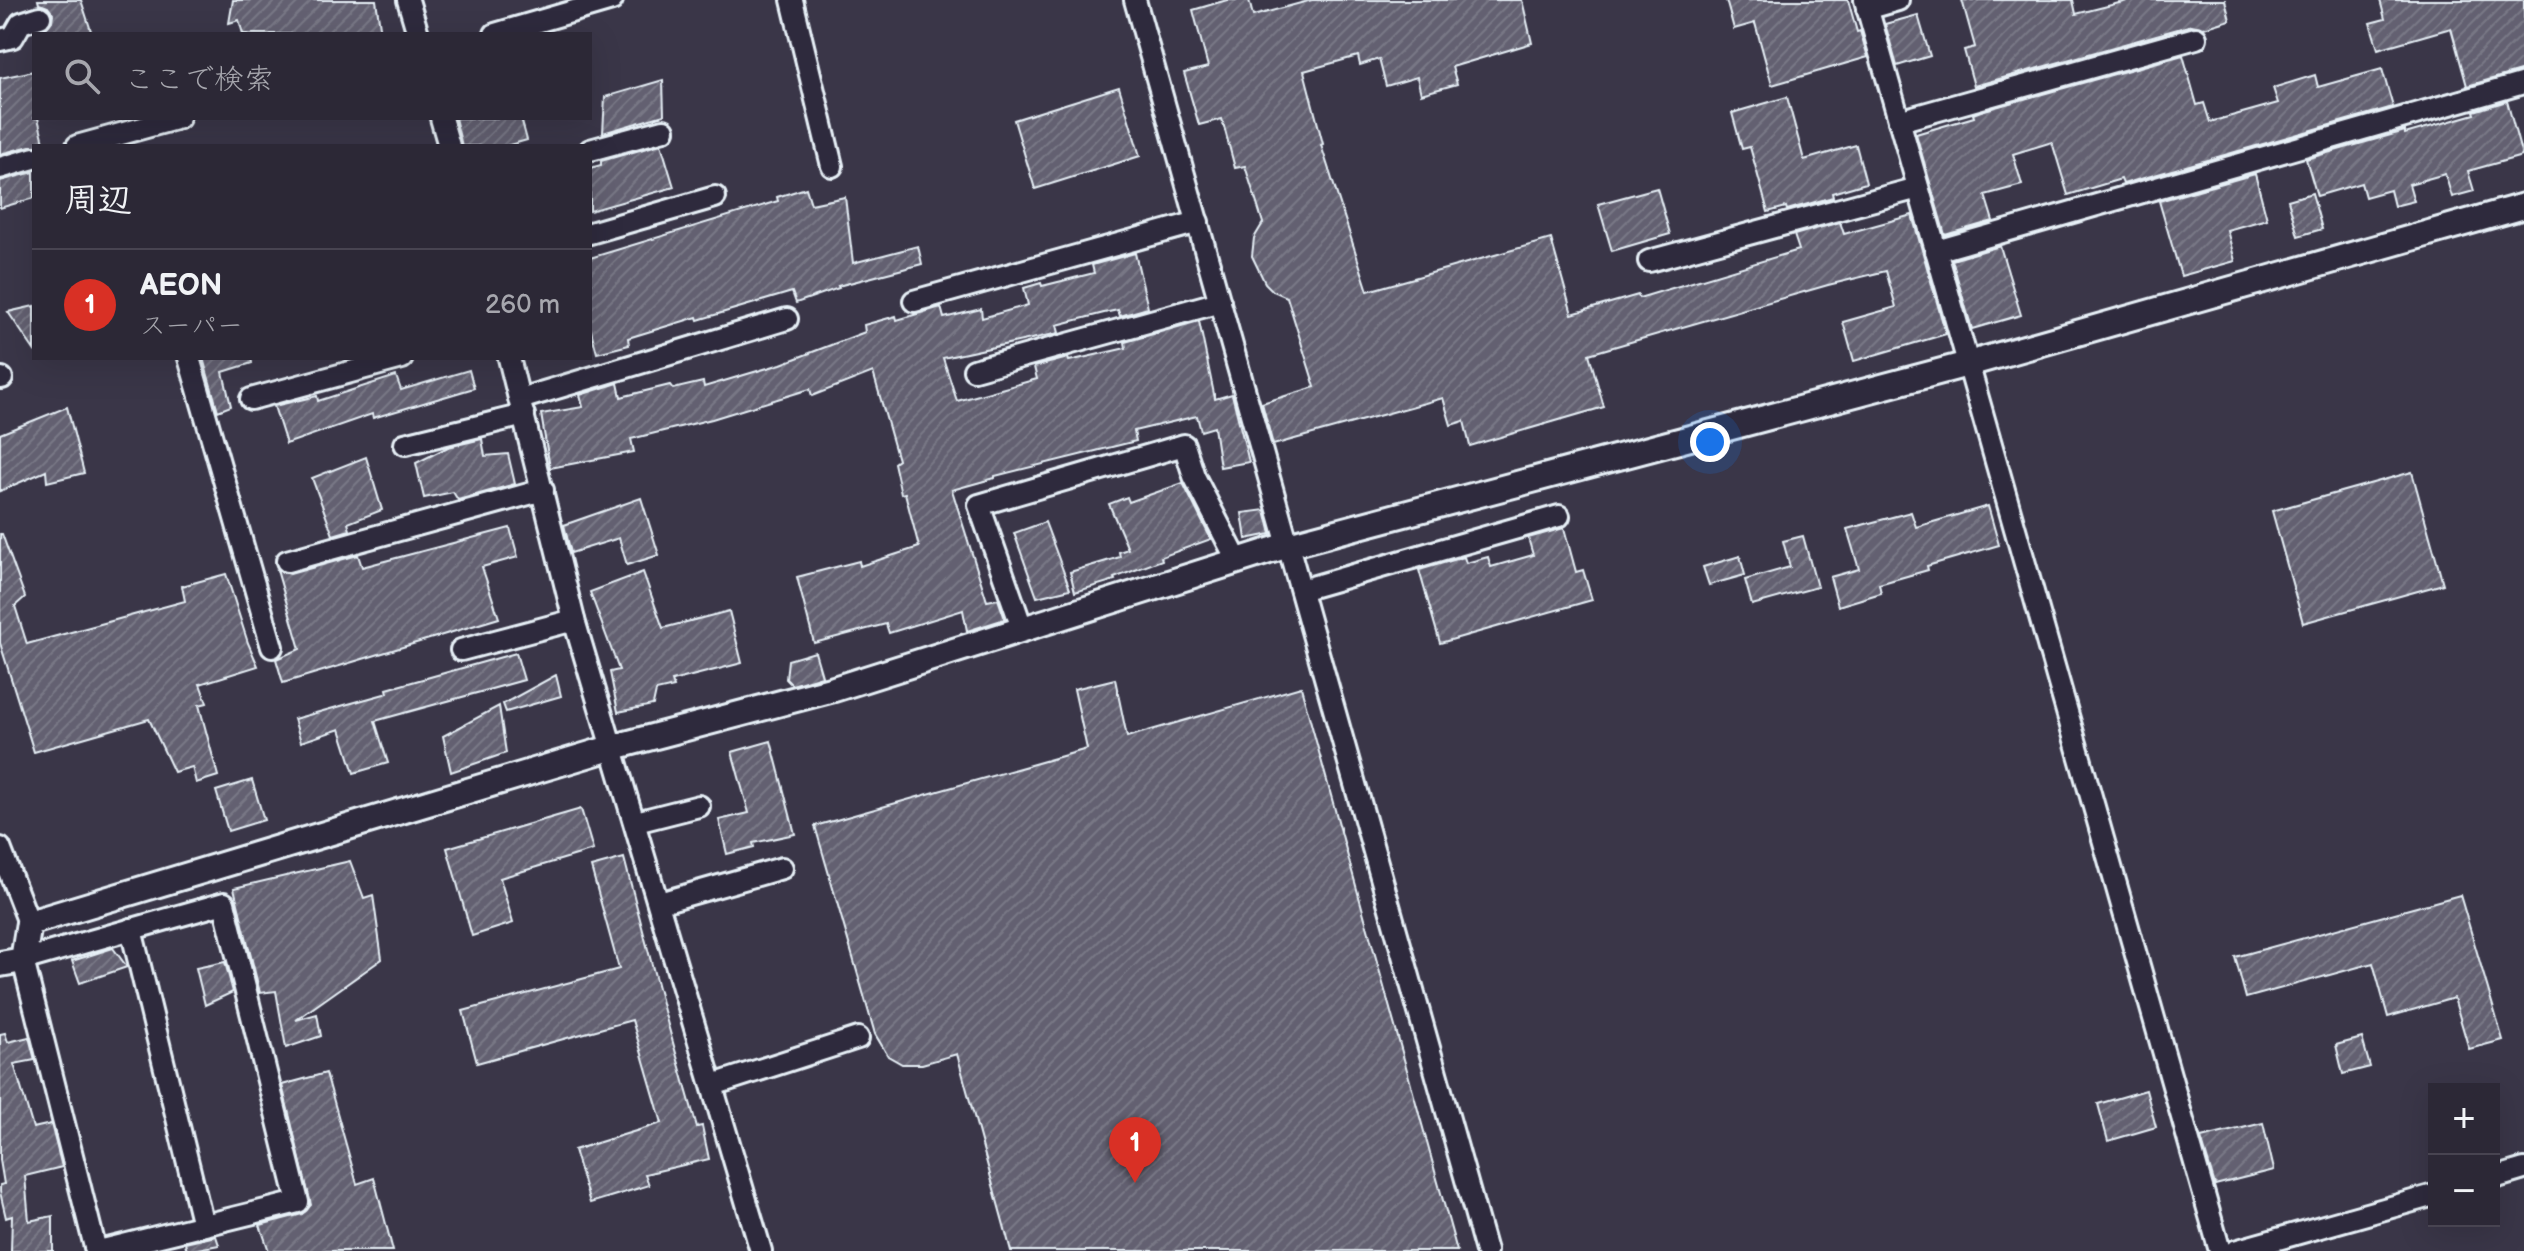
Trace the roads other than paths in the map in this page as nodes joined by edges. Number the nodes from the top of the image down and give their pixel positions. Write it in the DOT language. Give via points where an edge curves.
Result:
graph roads {
  1 [pos="408,0"];
  2 [pos="612,0"];
  3 [pos="792,0"];
  4 [pos="1135,0"];
  5 [pos="1898,0"];
  6 [pos="1866,4"];
  7 [pos="40,17"];
  8 [pos="417,32"];
  9 [pos="502,32"];
  10 [pos="2196,38"];
  11 [pos="0,40"];
  12 [pos="2524,83"];
  13 [pos="174,120"];
  14 [pos="442,120"];
  15 [pos="1899,121"];
  16 [pos="664,130"];
  17 [pos="126,139"];
  18 [pos="91,144"];
  19 [pos="448,144"];
  20 [pos="592,149"];
  21 [pos="32,159"];
  22 [pos="832,166"];
  23 [pos="0,168"];
  24 [pos="1918,188"];
  25 [pos="715,197"];
  26 [pos="2524,206"];
  27 [pos="1198,222"];
  28 [pos="592,232"];
  29 [pos="1936,251"];
  30 [pos="1649,261"];
  31 [pos="914,301"];
  32 [pos="1220,302"];
  33 [pos="787,319"];
  34 [pos="190,360"];
  35 [pos="395,360"];
  36 [pos="510,360"];
  37 [pos="1968,364"];
  38 [pos="974,370"];
  39 [pos="251,399"];
  40 [pos="522,407"];
  41 [pos="405,444"];
  42 [pos="543,490"];
  43 [pos="1559,516"];
  44 [pos="1288,545"];
  45 [pos="1237,560"];
  46 [pos="287,561"];
  47 [pos="1301,590"];
  48 [pos="574,620"];
  49 [pos="1022,628"];
  50 [pos="272,647"];
  51 [pos="461,650"];
  52 [pos="614,747"];
  53 [pos="699,806"];
  54 [pos="636,822"];
  55 [pos="0,848"];
  56 [pos="782,868"];
  57 [pos="659,903"];
  58 [pos="29,923"];
  59 [pos="131,929"];
  60 [pos="12,962"];
  61 [pos="858,1038"];
  62 [pos="713,1085"];
  63 [pos="2524,1169"];
  64 [pos="2500,1176"];
  65 [pos="2428,1197"];
  66 [pos="203,1225"];
  67 [pos="98,1251"];
  68 [pos="761,1251"];
  69 [pos="1486,1251"];
  70 [pos="2220,1251"];
  71 [pos="2235,1251"];
  1 -- 8 [label="street"];
  2 -- 9 [label="street"];
  3 -- 22 [label="street"];
  4 -- 27 [label="street"];
  5 -- 6 [label="street"];
  6 -- 15 [label="street"];
  7 -- 11 [label="street" via="21,23 13,37"];
  10 -- 15 [label="street"];
  12 -- 29 [label="street"];
  13 -- 17 [label="street"];
  14 -- 19 [label="street"];
  15 -- 24 [label="street"];
  16 -- 20 [label="street"];
  17 -- 18 [label="street"];
  21 -- 23 [label="street"];
  24 -- 29 [label="street"];
  24 -- 30 [label="street"];
  25 -- 28 [label="street"];
  26 -- 37 [label="street"];
  27 -- 31 [label="street"];
  27 -- 32 [label="street"];
  29 -- 37 [label="street"];
  32 -- 38 [label="street"];
  32 -- 44 [label="street"];
  33 -- 40 [label="street"];
  34 -- 50 [label="street"];
  35 -- 39 [label="street"];
  36 -- 40 [label="street"];
  37 -- 44 [label="street"];
  37 -- 70 [label="street"];
  40 -- 41 [label="street"];
  40 -- 42 [label="street"];
  42 -- 46 [label="street"];
  42 -- 48 [label="street"];
  43 -- 47 [label="street"];
  44 -- 45 [label="street"];
  44 -- 47 [label="street"];
  45 -- 49 [label="street"];
  45 -- 49 [label="street" via="1184,445 979,505"];
  47 -- 69 [label="street"];
  48 -- 51 [label="street"];
  48 -- 52 [label="street"];
  49 -- 52 [label="street" via="834,689"];
  52 -- 54 [label="street"];
  52 -- 58 [label="street"];
  53 -- 54 [label="street"];
  54 -- 57 [label="street"];
  55 -- 58 [label="street"];
  56 -- 57 [label="street"];
  57 -- 62 [label="street"];
  58 -- 60 [label="street"];
  59 -- 60 [label="street"];
  59 -- 66 [label="street"];
  59 -- 66 [label="street" via="224,903 298,1202"];
  60 -- 67 [label="street"];
  61 -- 62 [label="street"];
  62 -- 68 [label="street"];
  63 -- 64 [label="street"];
  65 -- 71 [label="street"];
  66 -- 67 [label="street"];
}
